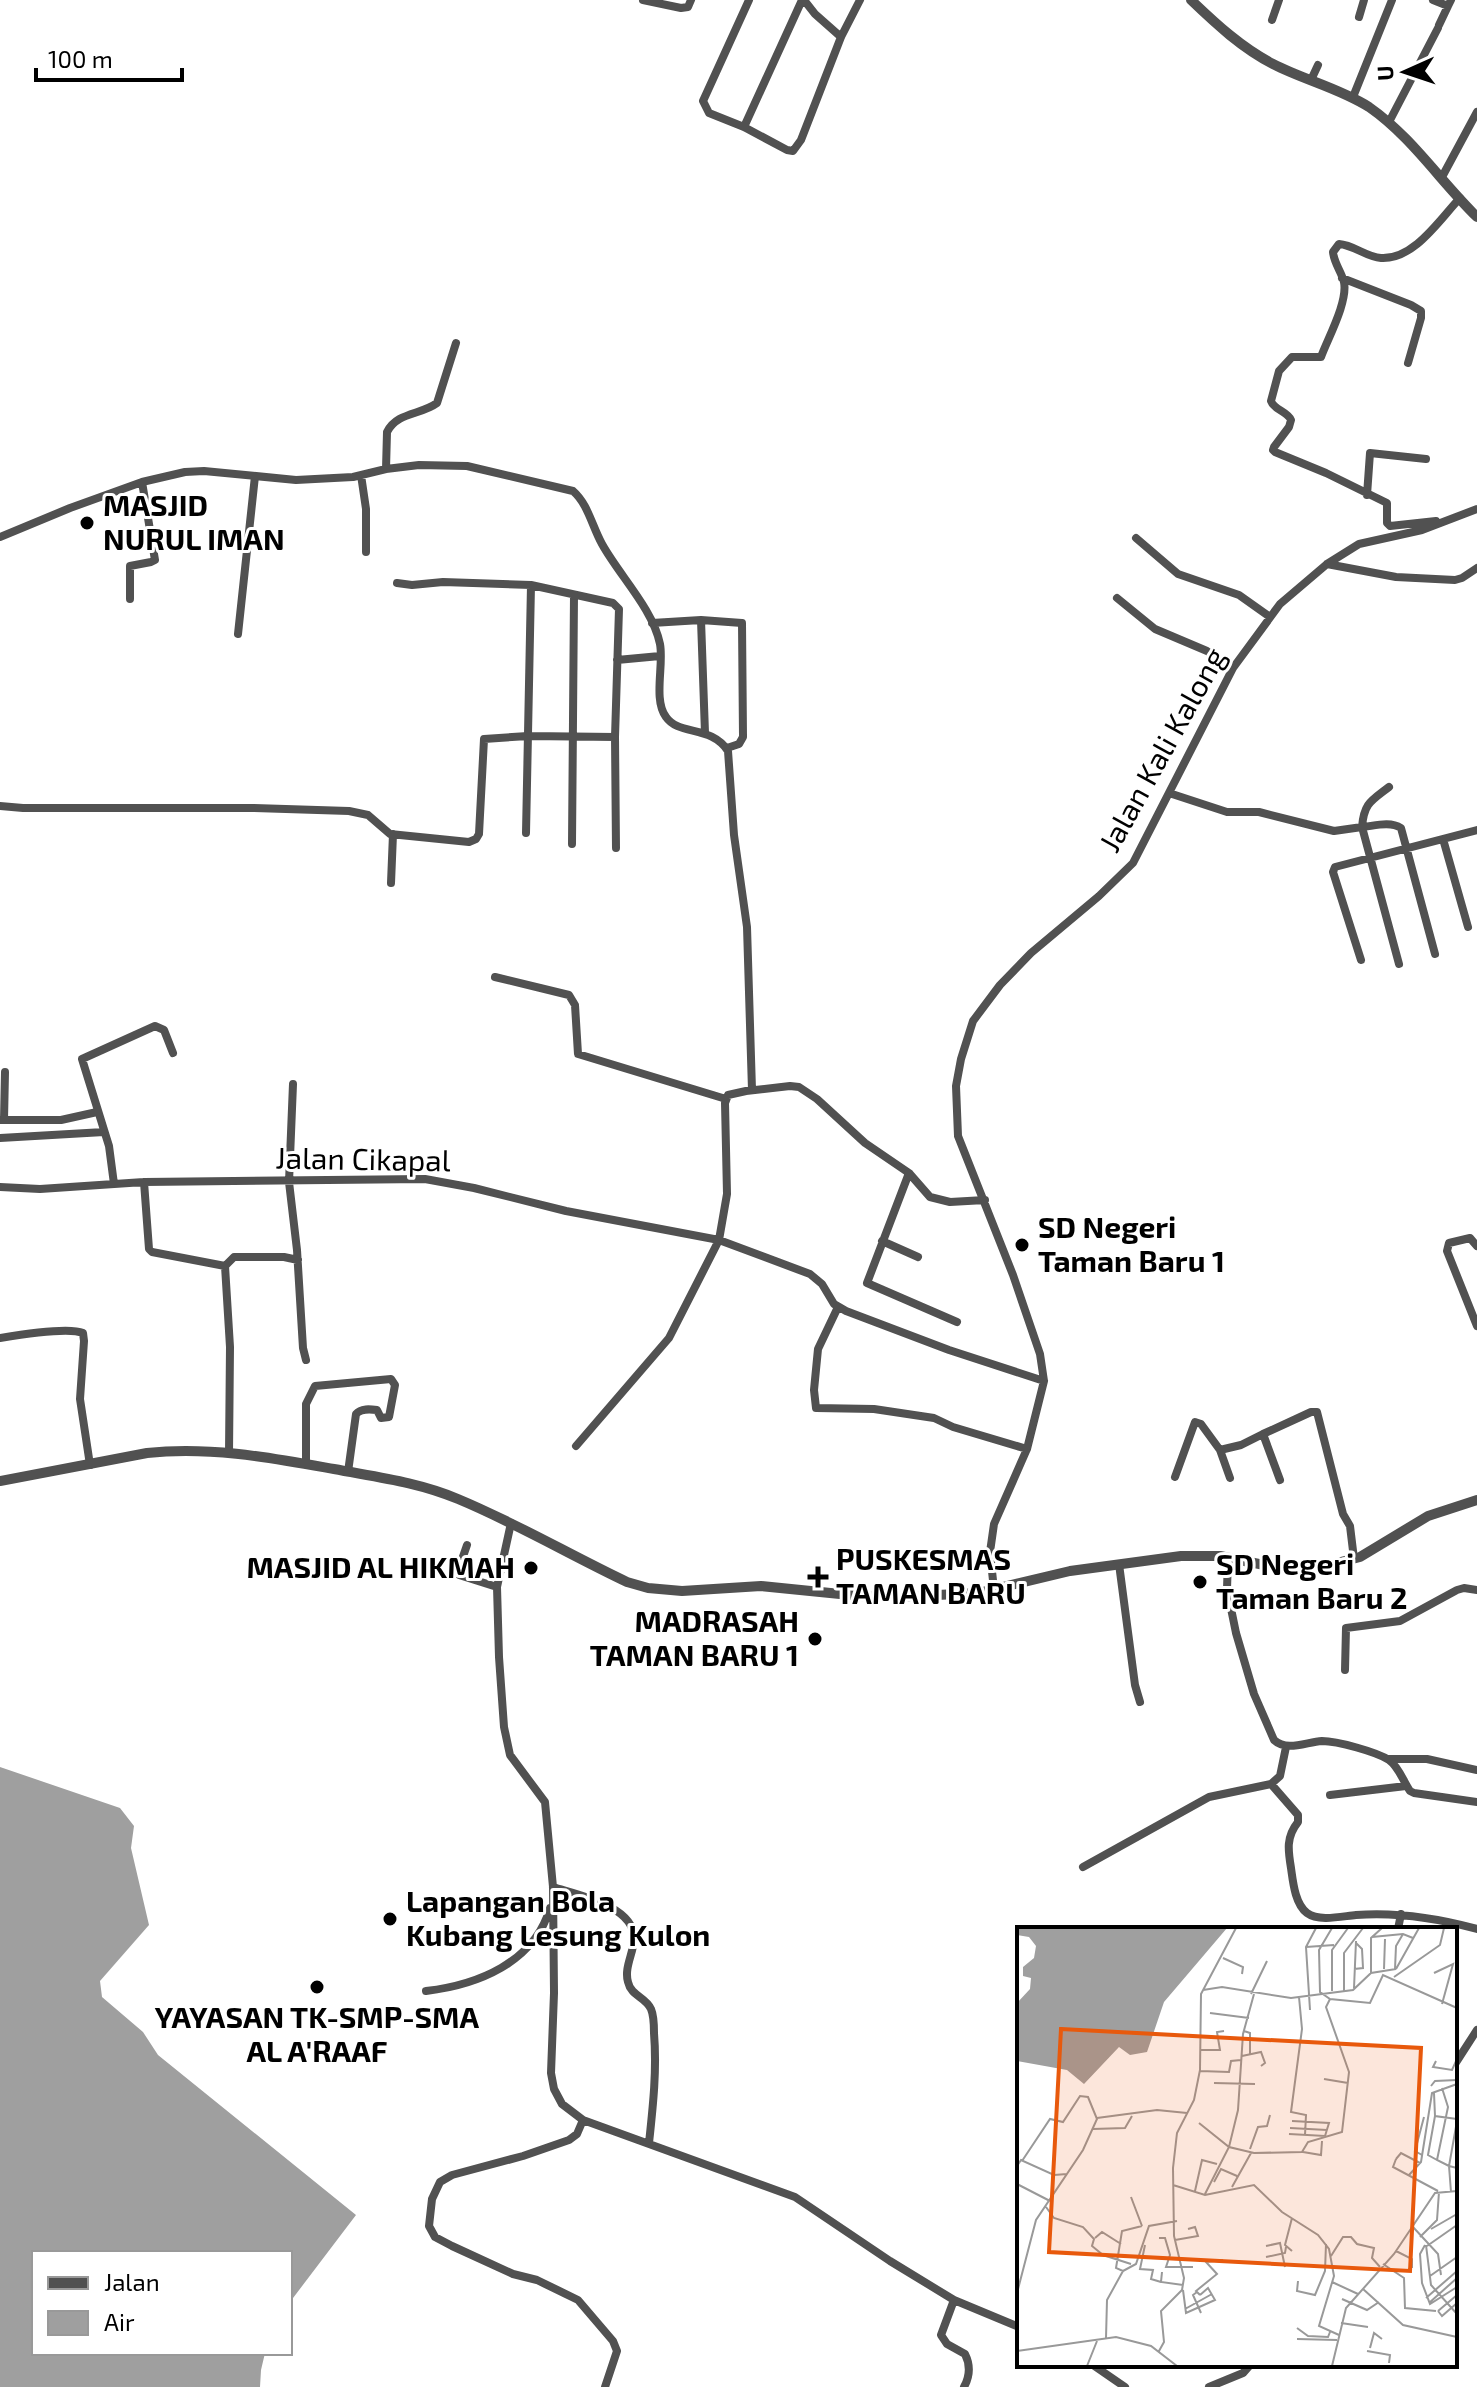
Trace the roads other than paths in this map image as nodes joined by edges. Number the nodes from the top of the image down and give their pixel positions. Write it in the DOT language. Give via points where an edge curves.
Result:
graph roads {
  1 [pos="643,0"];
  2 [pos="691,0"];
  3 [pos="749,0"];
  4 [pos="803,0"];
  5 [pos="860,0"];
  6 [pos="1191,0"];
  7 [pos="1279,0"];
  8 [pos="1364,0"];
  9 [pos="1392,0"];
  10 [pos="1433,0"];
  11 [pos="1449,3"];
  12 [pos="1359,17"];
  13 [pos="1272,20"];
  14 [pos="841,37"];
  15 [pos="1318,65"];
  16 [pos="1311,80"];
  17 [pos="1353,97"];
  18 [pos="1477,112"];
  19 [pos="1389,122"];
  20 [pos="744,127"];
  21 [pos="1442,177"];
  22 [pos="1460,198"];
  23 [pos="1477,217"];
  24 [pos="1342,278"];
  25 [pos="456,343"];
  26 [pos="1408,363"];
  27 [pos="1426,459"];
  28 [pos="386,469"];
  29 [pos="361,475"];
  30 [pos="255,476"];
  31 [pos="142,482"];
  32 [pos="1367,495"];
  33 [pos="1477,509"];
  34 [pos="1445,520"];
  35 [pos="0,537"];
  36 [pos="1136,538"];
  37 [pos="366,552"];
  38 [pos="1327,564"];
  39 [pos="1477,568"];
  40 [pos="397,583"];
  41 [pos="531,585"];
  42 [pos="574,595"];
  43 [pos="1117,598"];
  44 [pos="130,599"];
  45 [pos="1270,617"];
  46 [pos="701,620"];
  47 [pos="652,623"];
  48 [pos="238,634"];
  49 [pos="660,656"];
  50 [pos="617,660"];
  51 [pos="1233,668"];
  52 [pos="705,733"];
  53 [pos="528,736"];
  54 [pos="572,736"];
  55 [pos="615,737"];
  56 [pos="727,748"];
  57 [pos="1389,787"];
  58 [pos="1169,793"];
  59 [pos="0,806"];
  60 [pos="1362,827"];
  61 [pos="1477,830"];
  62 [pos="526,833"];
  63 [pos="393,834"];
  64 [pos="1443,839"];
  65 [pos="572,844"];
  66 [pos="616,848"];
  67 [pos="1407,848"];
  68 [pos="1369,857"];
  69 [pos="391,883"];
  70 [pos="1468,927"];
  71 [pos="1435,954"];
  72 [pos="1361,960"];
  73 [pos="1399,964"];
  74 [pos="495,977"];
  75 [pos="173,1053"];
  76 [pos="5,1072"];
  77 [pos="293,1084"];
  78 [pos="752,1090"];
  79 [pos="726,1099"];
  80 [pos="97,1112"];
  81 [pos="2,1120"];
  82 [pos="104,1132"];
  83 [pos="0,1138"];
  84 [pos="909,1173"];
  85 [pos="144,1182"];
  86 [pos="289,1182"];
  87 [pos="114,1184"];
  88 [pos="0,1187"];
  89 [pos="985,1200"];
  90 [pos="719,1240"];
  91 [pos="882,1241"];
  92 [pos="1477,1246"];
  93 [pos="918,1257"];
  94 [pos="298,1260"];
  95 [pos="225,1266"];
  96 [pos="838,1307"];
  97 [pos="957,1322"];
  98 [pos="1477,1326"];
  99 [pos="0,1338"];
  100 [pos="306,1360"];
  101 [pos="1044,1381"];
  102 [pos="1263,1434"];
  103 [pos="576,1446"];
  104 [pos="1027,1449"];
  105 [pos="1220,1450"];
  106 [pos="229,1453"];
  107 [pos="306,1464"];
  108 [pos="90,1465"];
  109 [pos="348,1472"];
  110 [pos="1175,1477"];
  111 [pos="1230,1478"];
  112 [pos="1280,1480"];
  113 [pos="0,1481"];
  114 [pos="1477,1500"];
  115 [pos="511,1523"];
  116 [pos="467,1545"];
  117 [pos="1228,1558"];
  118 [pos="1354,1559"];
  119 [pos="1119,1564"];
  120 [pos="497,1587"];
  121 [pos="994,1590"];
  122 [pos="1477,1590"];
  123 [pos="1345,1670"];
  124 [pos="1140,1702"];
  125 [pos="1286,1747"];
  126 [pos="1387,1759"];
  127 [pos="1477,1770"];
  128 [pos="1271,1784"];
  129 [pos="1406,1786"];
  130 [pos="1330,1795"];
  131 [pos="1477,1802"];
  132 [pos="1083,1867"];
  133 [pos="553,1887"];
  134 [pos="1401,1914"];
  135 [pos="1398,1927"];
  136 [pos="1477,1929"];
  137 [pos="426,1991"];
  138 [pos="1477,2030"];
  139 [pos="1457,2061"];
  140 [pos="583,2120"];
  141 [pos="649,2143"];
  142 [pos="954,2300"];
  143 [pos="1017,2326"];
  144 [pos="1096,2367"];
  145 [pos="1248,2367"];
  146 [pos="605,2387"];
  147 [pos="964,2387"];
  148 [pos="1125,2387"];
  149 [pos="1209,2387"];
  1 -- 2 [label="street" via="681,8"];
  3 -- 20 [label="street" via="703,101 709,113"];
  4 -- 14 [label="street"];
  4 -- 20 [label="street"];
  5 -- 14 [label="street"];
  6 -- 16 [label="street" via="1251,51"];
  7 -- 13 [label="street"];
  8 -- 12 [label="street"];
  9 -- 17 [label="street"];
  10 -- 11 [label="street"];
  11 -- 19 [label="street"];
  14 -- 20 [label="street" via="797,148 787,150"];
  15 -- 16 [label="street"];
  16 -- 17 [label="street"];
  17 -- 19 [label="street"];
  18 -- 21 [label="street"];
  19 -- 21 [label="street"];
  21 -- 22 [label="street"];
  22 -- 23 [label="street"];
  22 -- 24 [label="street" via="1403,253 1381,258 1339,244 1333,252"];
  24 -- 26 [label="street" via="1421,311"];
  24 -- 32 [label="street" via="1345,292 1321,357 1292,357 1275,380 1272,404 1291,420 1273,450"];
  25 -- 28 [label="street" via="437,403 390,426"];
  27 -- 32 [label="street" via="1370,453"];
  28 -- 29 [label="street"];
  28 -- 47 [label="street" via="467,466 573,491"];
  29 -- 30 [label="street" via="296,480"];
  29 -- 37 [label="street"];
  30 -- 31 [label="street" via="185,472"];
  30 -- 48 [label="street"];
  31 -- 35 [label="street"];
  31 -- 44 [label="street" via="155,560 129,567"];
  32 -- 34 [label="street" via="1387,503 1390,526"];
  33 -- 34 [label="street, Jalan Kali Kalong"];
  34 -- 38 [label="street, Jalan Kali Kalong" via="1359,544"];
  36 -- 45 [label="street" via="1178,574 1239,595"];
  38 -- 39 [label="street" via="1396,577 1455,580"];
  38 -- 45 [label="street, Jalan Kali Kalong"];
  40 -- 41 [label="street"];
  41 -- 42 [label="street"];
  41 -- 53 [label="street"];
  42 -- 50 [label="street" via="619,609"];
  42 -- 54 [label="street"];
  43 -- 51 [label="street" via="1155,629"];
  45 -- 51 [label="street, Jalan Kali Kalong"];
  46 -- 47 [label="street"];
  46 -- 52 [label="street"];
  46 -- 56 [label="street" via="743,626 743,737"];
  47 -- 49 [label="street"];
  49 -- 50 [label="street"];
  49 -- 52 [label="street" via="664,714 678,726"];
  50 -- 55 [label="street"];
  51 -- 58 [label="street, Jalan Kali Kalong"];
  52 -- 56 [label="street"];
  53 -- 54 [label="street"];
  53 -- 62 [label="street"];
  53 -- 63 [label="street" via="484,739 476,839"];
  54 -- 55 [label="street"];
  54 -- 65 [label="street"];
  55 -- 66 [label="street"];
  56 -- 78 [label="street" via="747,927"];
  57 -- 60 [label="street" via="1367,805"];
  58 -- 60 [label="street" via="1227,812 1251,811 1334,831"];
  58 -- 89 [label="street, Jalan Kali Kalong" via="1133,863 1031,953 973,1021 956,1086 958,1136"];
  59 -- 63 [label="street" via="349,811 368,815"];
  60 -- 67 [label="street" via="1397,825"];
  60 -- 68 [label="street"];
  61 -- 64 [label="street"];
  63 -- 69 [label="street"];
  64 -- 67 [label="street"];
  64 -- 70 [label="street"];
  67 -- 68 [label="street"];
  67 -- 71 [label="street"];
  68 -- 72 [label="street" via="1338,865 1333,872"];
  68 -- 73 [label="street"];
  74 -- 79 [label="street" via="569,995 575,1005 578,1054"];
  75 -- 80 [label="street" via="164,1030 155,1026 84,1056"];
  76 -- 81 [label="street"];
  77 -- 86 [label="street"];
  78 -- 79 [label="street"];
  78 -- 84 [label="street" via="799,1087"];
  79 -- 90 [label="street" via="727,1194"];
  80 -- 81 [label="street" via="61,1120"];
  80 -- 82 [label="street"];
  82 -- 83 [label="street"];
  82 -- 87 [label="street"];
  84 -- 89 [label="street" via="923,1191 939,1200"];
  84 -- 91 [label="street"];
  85 -- 86 [label="street, Jalan Cikapal"];
  85 -- 87 [label="street, Jalan Cikapal"];
  85 -- 95 [label="street" via="149,1249"];
  86 -- 90 [label="street, Jalan Cikapal" via="425,1179"];
  86 -- 94 [label="street"];
  87 -- 88 [label="street, Jalan Cikapal"];
  89 -- 101 [label="street, Jalan Kali Kalong" via="1040,1354"];
  90 -- 96 [label="street, Jalan Cikapal" via="810,1274"];
  90 -- 103 [label="street" via="669,1338"];
  91 -- 93 [label="street"];
  91 -- 97 [label="street" via="868,1284"];
  92 -- 98 [label="street" via="1470,1238 1449,1243 1447,1251"];
  94 -- 95 [label="street" via="234,1257"];
  94 -- 100 [label="street"];
  95 -- 106 [label="street"];
  96 -- 101 [label="street"];
  96 -- 104 [label="street" via="818,1349 816,1408 934,1418"];
  99 -- 108 [label="street" via="83,1333 80,1399"];
  101 -- 104 [label="street, Jalan Kali Kalong"];
  102 -- 105 [label="street"];
  102 -- 112 [label="street"];
  102 -- 118 [label="street" via="1318,1413 1350,1526"];
  104 -- 121 [label="street, Jalan Kali Kalong" via="994,1524"];
  105 -- 110 [label="street" via="1195,1422"];
  105 -- 111 [label="street"];
  106 -- 107 [label="street"];
  106 -- 108 [label="street" via="172,1450"];
  107 -- 109 [label="street"];
  107 -- 109 [label="street" via="306,1404 315,1386 391,1379 395,1385 389,1417 381,1418 377,1410 356,1414"];
  108 -- 113 [label="street"];
  109 -- 115 [label="street" via="426,1487"];
  114 -- 118 [label="street" via="1428,1516"];
  115 -- 120 [label="street"];
  115 -- 121 [label="street" via="648,1588 784,1586 877,1598"];
  116 -- 120 [label="street" via="459,1575"];
  117 -- 118 [label="street" via="1283,1569 1314,1569"];
  117 -- 119 [label="street" via="1181,1556"];
  117 -- 125 [label="street" via="1228,1600 1250,1684 1274,1740"];
  119 -- 121 [label="street"];
  119 -- 124 [label="street"];
  120 -- 133 [label="street" via="507,1747 545,1802"];
  122 -- 123 [label="street" via="1457,1590 1400,1621 1346,1628"];
  125 -- 126 [label="street" via="1325,1741"];
  125 -- 128 [label="street" via="1280,1776"];
  126 -- 127 [label="street" via="1427,1759"];
  126 -- 129 [label="street"];
  128 -- 132 [label="street" via="1209,1797"];
  128 -- 134 [label="street" via="1298,1815 1288,1846 1293,1885 1307,1913"];
  129 -- 130 [label="street"];
  129 -- 131 [label="street" via="1414,1793"];
  133 -- 137 [label="street" via="549,1912 519,1957 481,1978"];
  133 -- 140 [label="street" via="551,2073 562,2104"];
  133 -- 141 [label="street" via="620,1913 632,1928 626,1977 653,2015"];
  134 -- 135 [label="street"];
  134 -- 136 [label="street"];
  138 -- 139 [label="street"];
  140 -- 141 [label="street"];
  140 -- 146 [label="street" via="569,2140 440,2182 429,2226 435,2237 452,2246 578,2300 617,2351"];
  141 -- 142 [label="street" via="795,2197"];
  142 -- 143 [label="street"];
  142 -- 147 [label="street" via="941,2335 967,2358 970,2371"];
  144 -- 148 [label="street"];
  145 -- 149 [label="street"];
}
